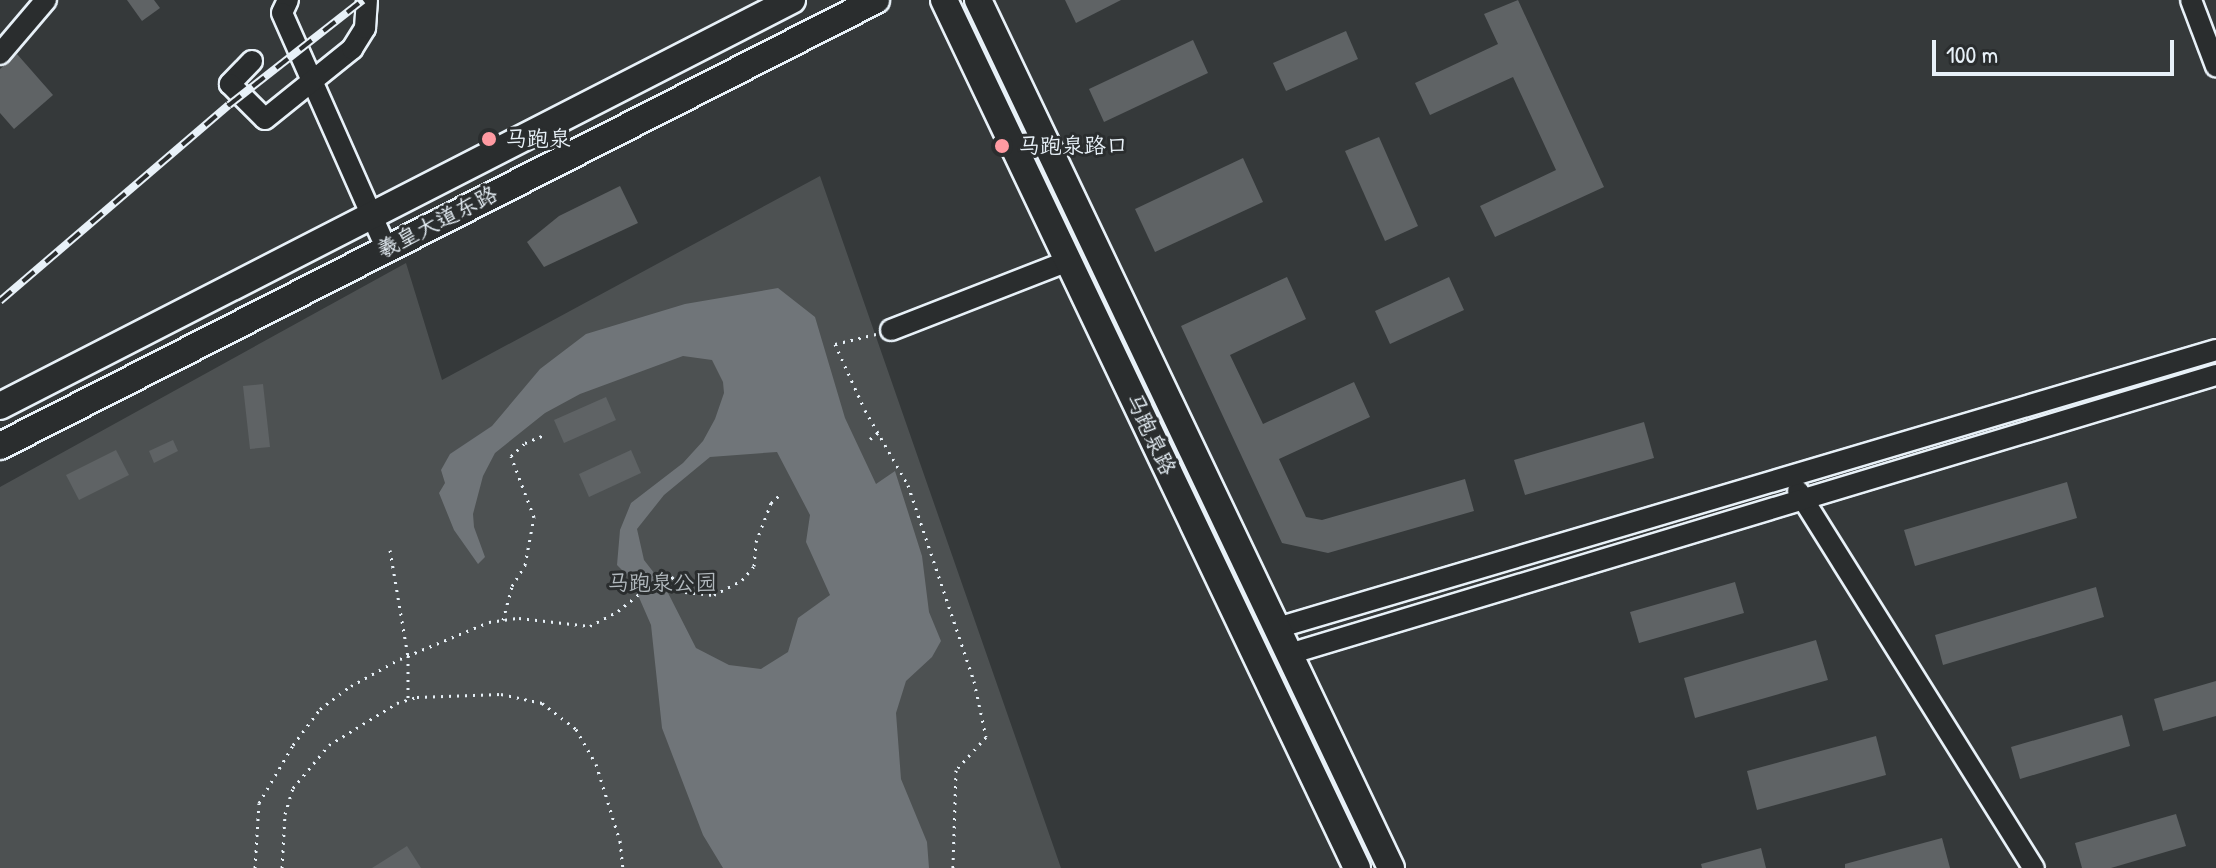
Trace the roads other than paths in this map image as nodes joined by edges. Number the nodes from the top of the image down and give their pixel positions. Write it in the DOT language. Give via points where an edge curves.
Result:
graph roads {
  1 [pos="46,0"];
  2 [pos="288,0"];
  3 [pos="367,0"];
  4 [pos="792,0"];
  5 [pos="876,0"];
  6 [pos="944,0"];
  7 [pos="978,0"];
  8 [pos="2191,0"];
  9 [pos="0,54"];
  10 [pos="252,61"];
  11 [pos="2216,66"];
  12 [pos="313,83"];
  13 [pos="371,213"];
  14 [pos="386,248"];
  15 [pos="1068,261"];
  16 [pos="891,330"];
  17 [pos="2216,350"];
  18 [pos="2216,375"];
  19 [pos="0,406"];
  20 [pos="0,446"];
  21 [pos="1790,477"];
  22 [pos="1803,500"];
  23 [pos="1277,628"];
  24 [pos="1289,654"];
  25 [pos="1357,868"];
  26 [pos="1391,868"];
  27 [pos="2034,868"];
  1 -- 9 [label="street"];
  2 -- 12 [label="street" via="282,13"];
  3 -- 12 [label="street" via="365,28 352,49"];
  4 -- 13 [label="main road, 羲皇大道东路"];
  5 -- 14 [label="main road, 羲皇大道东路"];
  6 -- 15 [label="main road, 马跑泉路"];
  7 -- 23 [label="main road, 马跑泉路"];
  8 -- 11 [label="street"];
  10 -- 12 [label="street" via="230,84 265,119"];
  12 -- 13 [label="street"];
  13 -- 14 [label="street"];
  13 -- 19 [label="main road, 羲皇大道东路"];
  14 -- 20 [label="main road, 羲皇大道东路"];
  15 -- 16 [label="street"];
  15 -- 25 [label="main road, 马跑泉路"];
  17 -- 21 [label="street"];
  18 -- 22 [label="street"];
  21 -- 22 [label="street"];
  21 -- 23 [label="street"];
  22 -- 24 [label="street"];
  22 -- 27 [label="street"];
  23 -- 24 [label="main road, 马跑泉路"];
  24 -- 26 [label="main road, 马跑泉路"];
}
